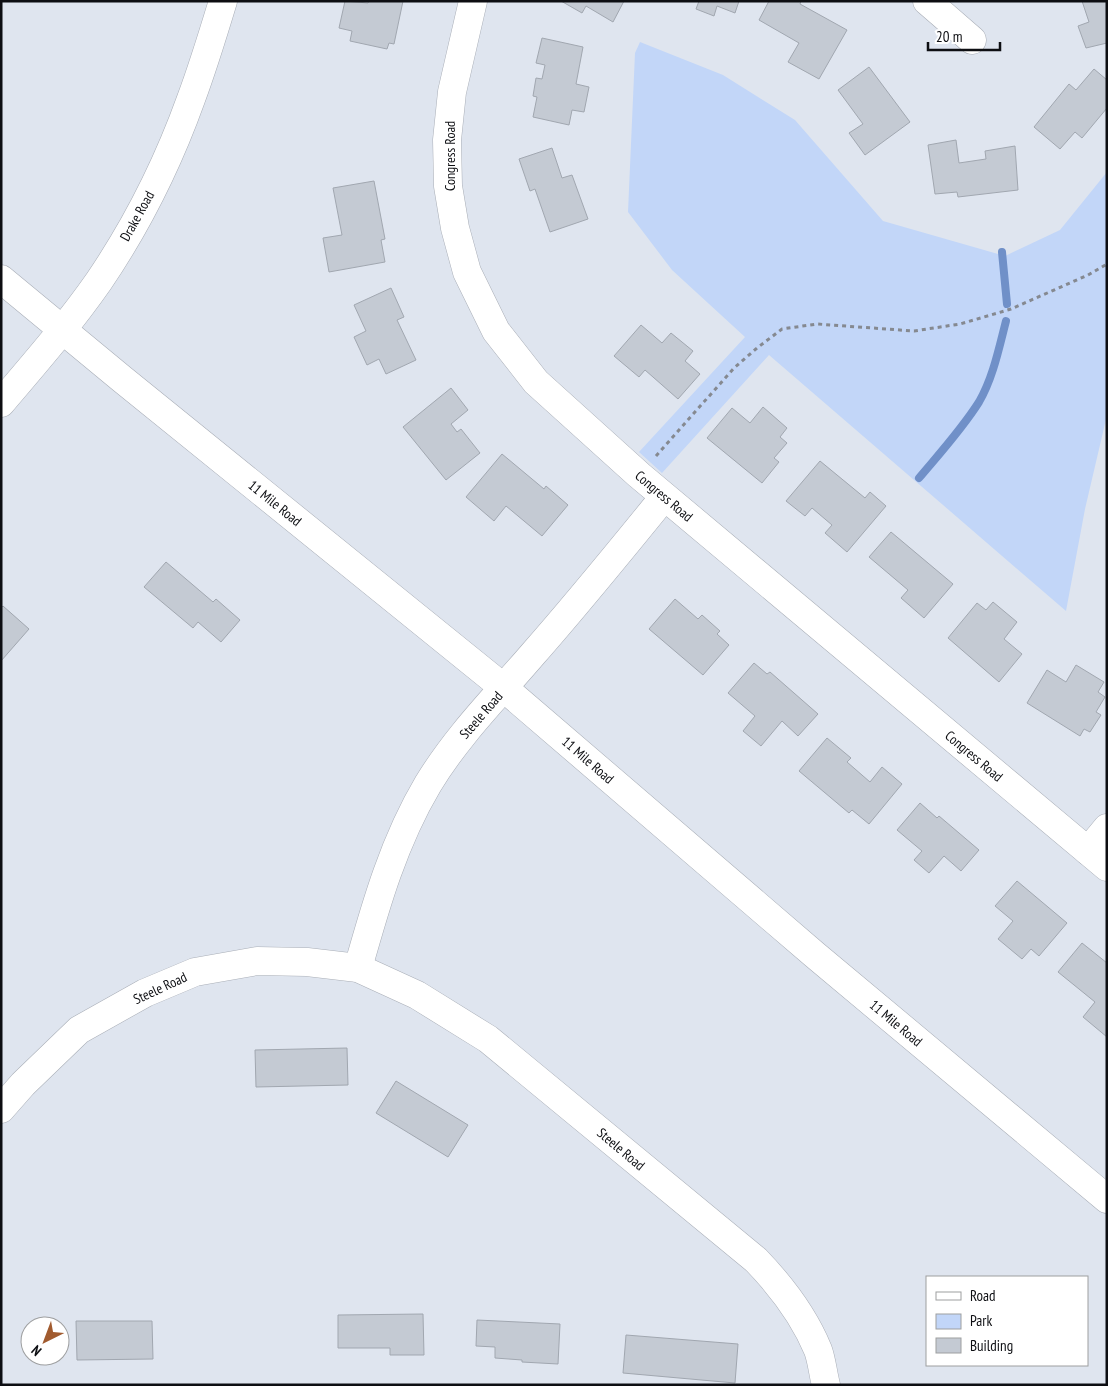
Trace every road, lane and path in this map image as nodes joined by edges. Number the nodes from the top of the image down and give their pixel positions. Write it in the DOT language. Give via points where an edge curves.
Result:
graph roads {
  1 [pos="223,1"];
  2 [pos="473,1"];
  3 [pos="927,1"];
  4 [pos="972,40"];
  5 [pos="1107,264"];
  6 [pos="1,279"];
  7 [pos="62,330"];
  8 [pos="1,403"];
  9 [pos="639,475"];
  10 [pos="664,497"];
  11 [pos="504,688"];
  12 [pos="1107,828"];
  13 [pos="1097,859"];
  14 [pos="358,968"];
  15 [pos="1,1110"];
  16 [pos="1107,1199"];
  17 [pos="826,1385"];
  1 -- 7 [label="street, Drake Road" via="192,99 155,185 99,280"];
  2 -- 9 [label="street, Congress Road" via="452,92 447,140 448,186 467,272 496,331 536,382"];
  3 -- 4 [label="street"];
  5 -- 9 [label="path" via="1011,309 960,324 914,331 816,324 782,330 734,368"];
  6 -- 7 [label="street, 11 Mile Road"];
  7 -- 8 [label="street, Drake Road"];
  7 -- 11 [label="street, 11 Mile Road"];
  9 -- 10 [label="street, Congress Road"];
  10 -- 11 [label="street, Steele Road"];
  10 -- 13 [label="street, Congress Road"];
  11 -- 14 [label="street, Steele Road" via="447,754 427,786 399,842 381,889"];
  11 -- 16 [label="street, 11 Mile Road" via="815,955"];
  12 -- 13 [label="street"];
  14 -- 15 [label="street, Steele Road" via="308,962 257,961 195,972 145,994 79,1030"];
  14 -- 17 [label="street, Steele Road" via="417,995 488,1038 756,1260 779,1284 801,1316 818,1352"];
}
